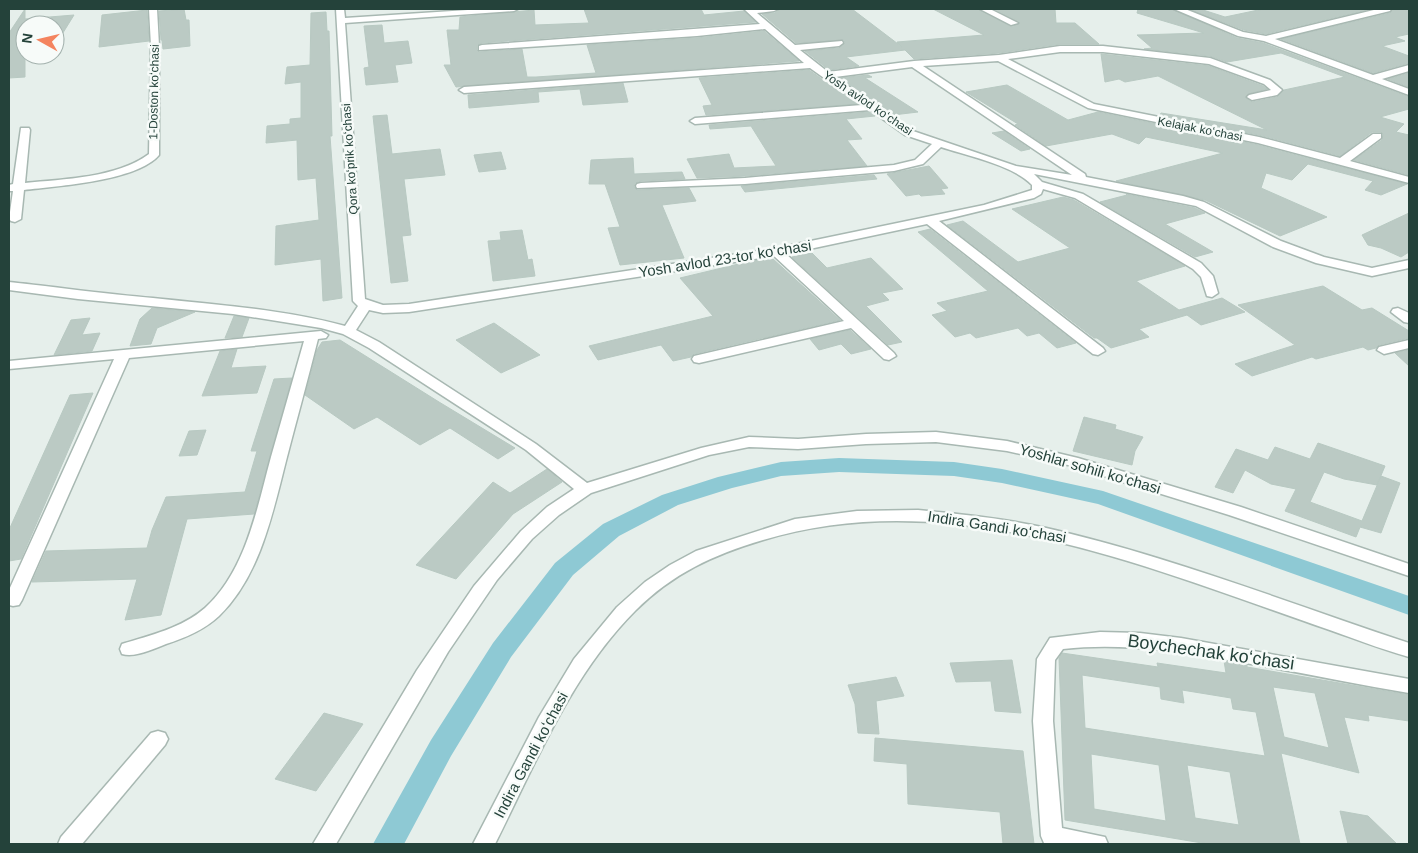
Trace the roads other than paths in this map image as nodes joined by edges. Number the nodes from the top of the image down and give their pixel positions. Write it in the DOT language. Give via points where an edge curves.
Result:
graph roads {
  1 [pos="153,9"];
  2 [pos="340,9"];
  3 [pos="514,9"];
  4 [pos="774,9"];
  5 [pos="984,9"];
  6 [pos="1178,9"];
  7 [pos="1387,9"];
  8 [pos="749,10"];
  9 [pos="342,20"];
  10 [pos="1014,23"];
  11 [pos="767,26"];
  12 [pos="1266,39"];
  13 [pos="839,44"];
  14 [pos="482,48"];
  15 [pos="793,48"];
  16 [pos="999,58"];
  17 [pos="914,64"];
  18 [pos="812,65"];
  19 [pos="1409,68"];
  20 [pos="825,75"];
  21 [pos="1374,78"];
  22 [pos="464,90"];
  23 [pos="1409,92"];
  24 [pos="1252,97"];
  25 [pos="870,107"];
  26 [pos="695,121"];
  27 [pos="25,130"];
  28 [pos="1377,136"];
  29 [pos="939,143"];
  30 [pos="1342,162"];
  31 [pos="1006,165"];
  32 [pos="1086,180"];
  33 [pos="1409,180"];
  34 [pos="1038,184"];
  35 [pos="641,186"];
  36 [pos="14,187"];
  37 [pos="15,219"];
  38 [pos="930,221"];
  39 [pos="777,252"];
  40 [pos="1409,264"];
  41 [pos="9,286"];
  42 [pos="1212,292"];
  43 [pos="354,321"];
  44 [pos="854,324"];
  45 [pos="312,337"];
  46 [pos="1409,344"];
  47 [pos="1384,350"];
  48 [pos="1098,351"];
  49 [pos="123,355"];
  50 [pos="889,356"];
  51 [pos="699,359"];
  52 [pos="9,365"];
  53 [pos="585,490"];
  54 [pos="1409,570"];
  55 [pos="13,600"];
  56 [pos="129,649"];
  57 [pos="1409,650"];
  58 [pos="1409,686"];
  59 [pos="158,740"];
  60 [pos="1053,840"];
  61 [pos="69,844"];
  62 [pos="324,844"];
  63 [pos="484,844"];
  64 [pos="1097,844"];
  1 -- 36 [label="street, 1-Doston koʻchasi" via="154,155 148,162 132,168"];
  2 -- 9 [label="street, Qora koʻprik koʻchasi"];
  3 -- 9 [label="street"];
  4 -- 8 [label="street"];
  5 -- 10 [label="street"];
  6 -- 12 [label="street" via="1241,34"];
  7 -- 12 [label="street"];
  8 -- 11 [label="street, Yosh avlod koʻchasi"];
  9 -- 43 [label="street, Qora koʻprik koʻchasi" via="359,301"];
  11 -- 14 [label="street"];
  11 -- 15 [label="street, Yosh avlod koʻchasi"];
  12 -- 21 [label="street"];
  13 -- 15 [label="street"];
  15 -- 18 [label="street, Yosh avlod koʻchasi"];
  16 -- 17 [label="street"];
  16 -- 24 [label="street" via="1076,49 1196,58 1222,64 1267,82 1277,90"];
  16 -- 30 [label="street, Kelajak koʻchasi" via="1092,106 1259,140"];
  17 -- 20 [label="street"];
  17 -- 32 [label="street"];
  18 -- 20 [label="street, Yosh avlod koʻchasi"];
  18 -- 22 [label="street"];
  19 -- 21 [label="street"];
  20 -- 25 [label="street, Yosh avlod koʻchasi"];
  21 -- 23 [label="street"];
  25 -- 26 [label="street"];
  25 -- 29 [label="street, Yosh avlod koʻchasi" via="909,133"];
  27 -- 36 [label="street"];
  28 -- 30 [label="street"];
  29 -- 31 [label="street, Yosh avlod koʻchasi"];
  29 -- 35 [label="street" via="919,162 894,168"];
  30 -- 33 [label="street, Kelajak koʻchasi"];
  31 -- 32 [label="street"];
  31 -- 34 [label="street" via="1030,176"];
  32 -- 40 [label="street" via="1200,204 1277,244 1320,260 1372,272"];
  34 -- 38 [label="street, Yosh avlod 23-tor koʻchasi" via="1037,192 1030,196"];
  34 -- 42 [label="street" via="1079,196 1198,266 1207,276"];
  36 -- 37 [label="street"];
  38 -- 39 [label="street, Yosh avlod 23-tor koʻchasi"];
  38 -- 48 [label="street"];
  39 -- 43 [label="street, Yosh avlod 23-tor koʻchasi" via="387,311"];
  39 -- 44 [label="street"];
  41 -- 43 [label="street" via="233,310 322,324"];
  43 -- 45 [label="street"];
  43 -- 53 [label="street" via="374,345 531,448"];
  44 -- 50 [label="street"];
  44 -- 51 [label="street"];
  45 -- 49 [label="street"];
  45 -- 56 [label="street" via="260,527 233,584 217,608 200,622"];
  46 -- 47 [label="street"];
  49 -- 52 [label="street"];
  49 -- 55 [label="street"];
  53 -- 54 [label="street, Yoshlar sohili koʻchasi" via="706,451 749,442 798,444 936,437 1007,446 1072,461"];
  53 -- 62 [label="street, Yoshlar sohili koʻchasi" via="554,511 514,548 482,587 433,658"];
  57 -- 63 [label="street, Indira Gandi koʻchasi" via="1146,560 1056,535 1009,526 915,514 822,520 777,529 685,563 623,611 558,700"];
  58 -- 60 [label="street, Boychechak koʻchasi" via="1147,639 1089,638 1057,643 1046,659 1043,721"];
  59 -- 61 [label="street"];
  60 -- 64 [label="street, Boychechak koʻchasi"];
}
